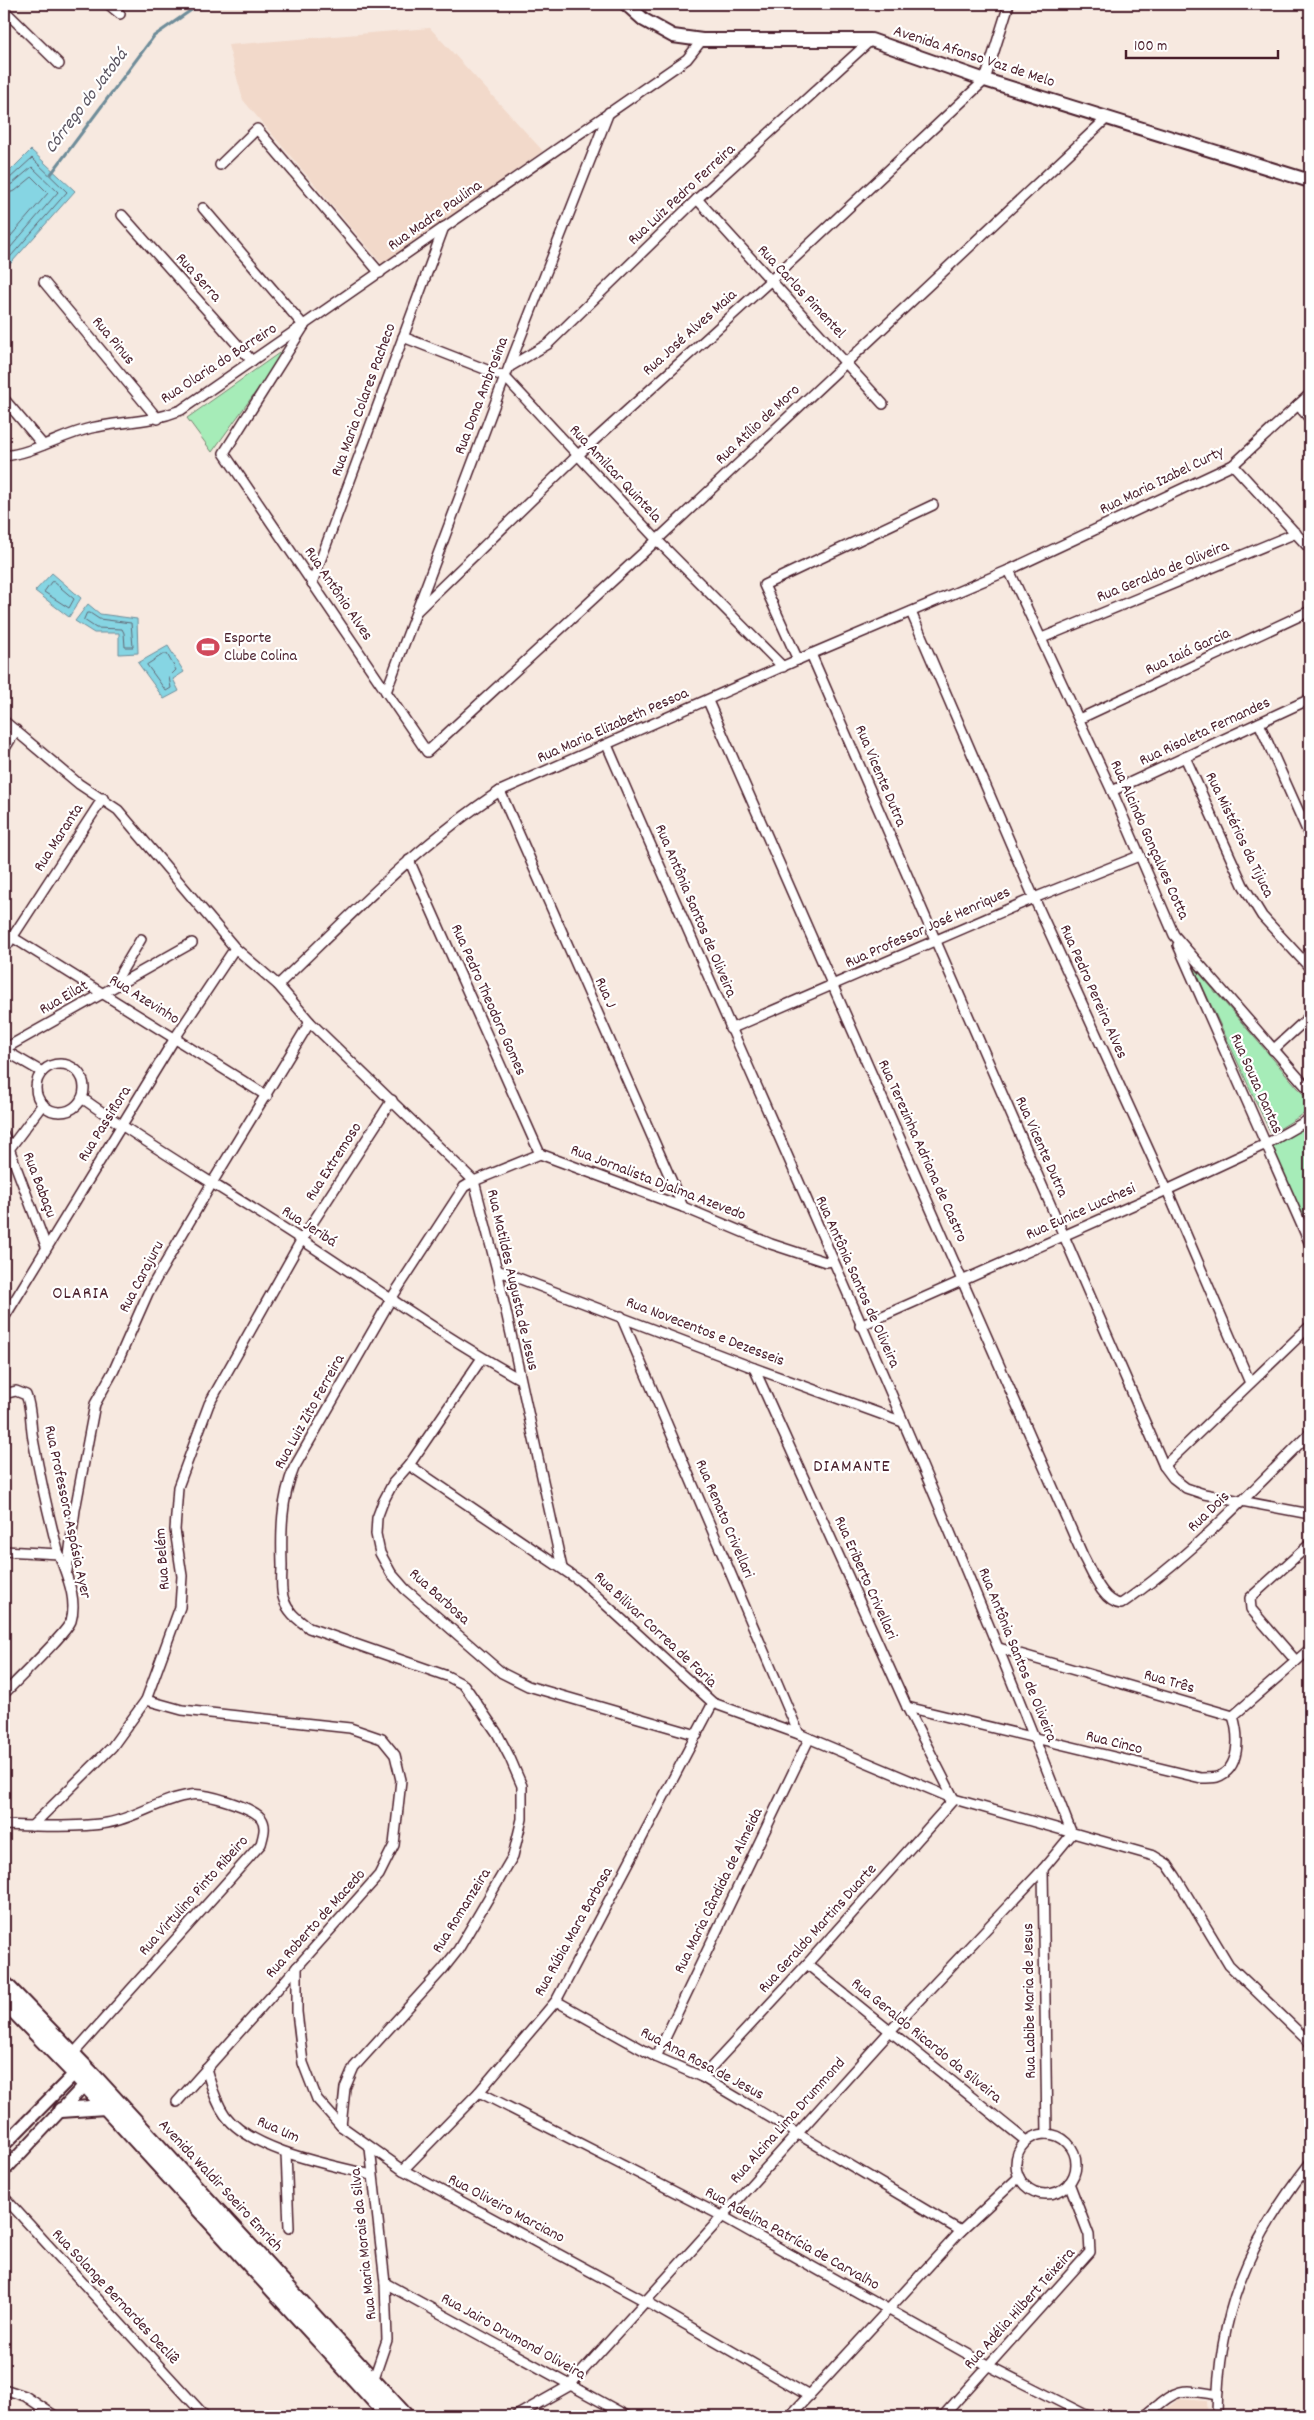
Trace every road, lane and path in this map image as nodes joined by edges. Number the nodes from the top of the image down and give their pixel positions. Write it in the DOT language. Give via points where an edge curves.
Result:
graph roads {
  1 [pos="108,4"];
  2 [pos="626,4"];
  3 [pos="1009,4"];
  4 [pos="4,10"];
  5 [pos="120,14"];
  6 [pos="702,40"];
  7 [pos="871,40"];
  8 [pos="58,64"];
  9 [pos="985,80"];
  10 [pos="609,112"];
  11 [pos="1107,118"];
  12 [pos="220,165"];
  13 [pos="1310,182"];
  14 [pos="697,199"];
  15 [pos="203,208"];
  16 [pos="122,215"];
  17 [pos="444,227"];
  18 [pos="380,273"];
  19 [pos="770,281"];
  20 [pos="44,282"];
  21 [pos="304,326"];
  22 [pos="404,336"];
  23 [pos="252,361"];
  24 [pos="846,362"];
  25 [pos="509,366"];
  26 [pos="505,377"];
  27 [pos="1310,394"];
  28 [pos="4,400"];
  29 [pos="883,404"];
  30 [pos="1298,406"];
  31 [pos="158,419"];
  32 [pos="1310,419"];
  33 [pos="43,445"];
  34 [pos="224,453"];
  35 [pos="4,456"];
  36 [pos="577,456"];
  37 [pos="1232,465"];
  38 [pos="933,505"];
  39 [pos="1296,534"];
  40 [pos="657,540"];
  41 [pos="1310,549"];
  42 [pos="1010,570"];
  43 [pos="312,583"];
  44 [pos="418,610"];
  45 [pos="1310,611"];
  46 [pos="911,612"];
  47 [pos="1042,638"];
  48 [pos="811,654"];
  49 [pos="798,660"];
  50 [pos="782,667"];
  51 [pos="386,692"];
  52 [pos="1310,700"];
  53 [pos="708,701"];
  54 [pos="1078,719"];
  55 [pos="4,721"];
  56 [pos="1259,723"];
  57 [pos="16,730"];
  58 [pos="607,745"];
  59 [pos="4,750"];
  60 [pos="427,752"];
  61 [pos="1185,757"];
  62 [pos="500,791"];
  63 [pos="1112,791"];
  64 [pos="103,798"];
  65 [pos="1310,837"];
  66 [pos="1139,856"];
  67 [pos="409,860"];
  68 [pos="1034,898"];
  69 [pos="4,932"];
  70 [pos="1174,935"];
  71 [pos="12,937"];
  72 [pos="141,940"];
  73 [pos="935,942"];
  74 [pos="192,943"];
  75 [pos="235,948"];
  76 [pos="4,950"];
  77 [pos="1310,968"];
  78 [pos="278,985"];
  79 [pos="113,986"];
  80 [pos="832,986"];
  81 [pos="103,992"];
  82 [pos="1310,1016"];
  83 [pos="310,1022"];
  84 [pos="730,1029"];
  85 [pos="175,1038"];
  86 [pos="4,1050"];
  87 [pos="1273,1050"];
  88 [pos="42,1072"];
  89 [pos="1310,1091"];
  90 [pos="267,1096"];
  91 [pos="82,1098"];
  92 [pos="392,1100"];
  93 [pos="43,1104"];
  94 [pos="1310,1119"];
  95 [pos="122,1126"];
  96 [pos="4,1135"];
  97 [pos="1266,1144"];
  98 [pos="6,1153"];
  99 [pos="540,1154"];
  100 [pos="474,1181"];
  101 [pos="212,1183"];
  102 [pos="1167,1190"];
  103 [pos="683,1207"];
  104 [pos="1064,1236"];
  105 [pos="302,1239"];
  106 [pos="1310,1244"];
  107 [pos="46,1246"];
  108 [pos="832,1261"];
  109 [pos="497,1270"];
  110 [pos="963,1282"];
  111 [pos="391,1299"];
  112 [pos="621,1316"];
  113 [pos="4,1318"];
  114 [pos="860,1326"];
  115 [pos="1310,1326"];
  116 [pos="482,1358"];
  117 [pos="754,1368"];
  118 [pos="520,1379"];
  119 [pos="1250,1383"];
  120 [pos="4,1394"];
  121 [pos="902,1422"];
  122 [pos="1310,1433"];
  123 [pos="409,1465"];
  124 [pos="1164,1466"];
  125 [pos="1241,1502"];
  126 [pos="1310,1514"];
  127 [pos="1310,1544"];
  128 [pos="4,1551"];
  129 [pos="59,1554"];
  130 [pos="562,1568"];
  131 [pos="67,1572"];
  132 [pos="1120,1604"];
  133 [pos="999,1648"];
  134 [pos="1310,1649"];
  135 [pos="1296,1661"];
  136 [pos="469,1692"];
  137 [pos="4,1694"];
  138 [pos="146,1700"];
  139 [pos="713,1703"];
  140 [pos="907,1707"];
  141 [pos="1233,1716"];
  142 [pos="799,1734"];
  143 [pos="697,1735"];
  144 [pos="809,1739"];
  145 [pos="1036,1739"];
  146 [pos="954,1798"];
  147 [pos="4,1825"];
  148 [pos="32,1826"];
  149 [pos="1072,1834"];
  150 [pos="1043,1869"];
  151 [pos="807,1964"];
  152 [pos="298,1968"];
  153 [pos="4,1983"];
  154 [pos="4,2001"];
  155 [pos="556,2001"];
  156 [pos="890,2031"];
  157 [pos="1310,2042"];
  158 [pos="73,2054"];
  159 [pos="656,2057"];
  160 [pos="79,2069"];
  161 [pos="206,2069"];
  162 [pos="702,2078"];
  163 [pos="89,2080"];
  164 [pos="479,2092"];
  165 [pos="177,2102"];
  166 [pos="104,2107"];
  167 [pos="61,2110"];
  168 [pos="340,2126"];
  169 [pos="796,2134"];
  170 [pos="1047,2134"];
  171 [pos="1026,2141"];
  172 [pos="4,2145"];
  173 [pos="370,2148"];
  174 [pos="286,2153"];
  175 [pos="1310,2163"];
  176 [pos="4,2170"];
  177 [pos="403,2170"];
  178 [pos="372,2176"];
  179 [pos="1019,2176"];
  180 [pos="1069,2183"];
  181 [pos="4,2197"];
  182 [pos="722,2216"];
  183 [pos="289,2228"];
  184 [pos="961,2231"];
  185 [pos="385,2283"];
  186 [pos="647,2302"];
  187 [pos="888,2309"];
  188 [pos="989,2366"];
  189 [pos="373,2381"];
  190 [pos="569,2386"];
  191 [pos="4,2388"];
  192 [pos="368,2394"];
  193 [pos="1217,2395"];
  194 [pos="809,2396"];
  195 [pos="55,2416"];
  196 [pos="205,2416"];
  197 [pos="388,2416"];
  198 [pos="406,2416"];
  199 [pos="516,2416"];
  200 [pos="627,2416"];
  201 [pos="790,2416"];
  202 [pos="943,2416"];
  203 [pos="1088,2416"];
  204 [pos="1144,2416"];
  205 [pos="1217,2416"];
  1 -- 5 [label="street"];
  2 -- 6 [label="main road, Avenida Afonso Vaz de Melo" via="644,20 673,36"];
  3 -- 9 [label="street"];
  4 -- 8 [label="street"];
  6 -- 7 [label="main road, Avenida Afonso Vaz de Melo"];
  6 -- 10 [label="street, Rua Madre Paulina" via="687,59"];
  7 -- 9 [label="main road, Avenida Afonso Vaz de Melo"];
  7 -- 14 [label="street, Rua Luiz Pedro Ferreira"];
  9 -- 11 [label="main road, Avenida Afonso Vaz de Melo"];
  9 -- 19 [label="street, Rua José Alves Maia"];
  10 -- 17 [label="street, Rua Madre Paulina"];
  10 -- 25 [label="street, Rua Dona Ambrosina"];
  11 -- 13 [label="main road, Avenida Afonso Vaz de Melo"];
  11 -- 24 [label="street, Rua Atílio de Moro"];
  12 -- 18 [label="street" via="257,129"];
  14 -- 19 [label="street, Rua Carlos Pimentel"];
  14 -- 25 [label="street, Rua Luiz Pedro Ferreira" via="548,344"];
  15 -- 21 [label="street"];
  16 -- 23 [label="street, Rua Serra"];
  17 -- 18 [label="street, Rua Madre Paulina"];
  17 -- 22 [label="street, Rua Maria Colares Pacheco"];
  18 -- 21 [label="street, Rua Madre Paulina"];
  19 -- 24 [label="street, Rua Carlos Pimentel"];
  19 -- 36 [label="street, Rua José Alves Maia"];
  20 -- 31 [label="street, Rua Pinus"];
  21 -- 23 [label="street, Rua Olaria do Barreiro"];
  21 -- 34 [label="street, Rua Madre Paulina"];
  22 -- 26 [label="street, Rua Amilcar Quintela"];
  22 -- 43 [label="street, Rua Maria Colares Pacheco"];
  23 -- 31 [label="street, Rua Olaria do Barreiro" via="181,410"];
  24 -- 29 [label="street, Rua Carlos Pimentel"];
  24 -- 40 [label="street, Rua Atílio de Moro"];
  25 -- 26 [label="street, Rua Dona Ambrosina"];
  26 -- 36 [label="street, Rua Amilcar Quintela"];
  26 -- 44 [label="street, Rua Dona Ambrosina"];
  27 -- 30 [label="street, Rua Maria Izabel Curty"];
  28 -- 33 [label="street"];
  30 -- 32 [label="street"];
  30 -- 37 [label="street, Rua Maria Izabel Curty"];
  31 -- 33 [label="street, Rua Olaria do Barreiro" via="90,428"];
  33 -- 35 [label="street, Rua Olaria do Barreiro"];
  34 -- 43 [label="street, Rua Antônio Alves"];
  36 -- 40 [label="street, Rua Amilcar Quintela"];
  36 -- 44 [label="street, Rua José Alves Maia"];
  37 -- 39 [label="street"];
  37 -- 42 [label="street, Rua Maria Izabel Curty"];
  38 -- 49 [label="street" via="764,585"];
  39 -- 41 [label="street"];
  39 -- 47 [label="street, Rua Geraldo de Oliveira"];
  40 -- 50 [label="street, Rua Amilcar Quintela"];
  40 -- 60 [label="street, Rua Atílio de Moro"];
  42 -- 46 [label="street, Rua Maria Elizabeth Pessoa"];
  42 -- 47 [label="street, Rua Alcindo Gonçalves Cotta"];
  43 -- 51 [label="street, Rua Antônio Alves"];
  44 -- 51 [label="street, Rua Dona Ambrosina"];
  45 -- 54 [label="street, Rua Iaiá Garcia"];
  46 -- 48 [label="street, Rua Maria Elizabeth Pessoa"];
  46 -- 68 [label="street, Rua Pedro Pereira Alves"];
  47 -- 54 [label="street, Rua Alcindo Gonçalves Cotta"];
  48 -- 49 [label="street, Rua Maria Elizabeth Pessoa"];
  48 -- 73 [label="street, Rua Vicente Dutra"];
  49 -- 50 [label="street, Rua Maria Elizabeth Pessoa"];
  50 -- 53 [label="street, Rua Maria Elizabeth Pessoa"];
  51 -- 60 [label="street, Rua Antônio Alves"];
  52 -- 56 [label="street, Rua Risoleta Fernandes"];
  53 -- 58 [label="street, Rua Maria Elizabeth Pessoa"];
  53 -- 80 [label="street, Rua Terezinha Adriana de Castro"];
  54 -- 63 [label="street, Rua Alcindo Gonçalves Cotta"];
  55 -- 57 [label="street, Rua Maranta"];
  56 -- 61 [label="street, Rua Risoleta Fernandes"];
  56 -- 65 [label="street"];
  57 -- 59 [label="street"];
  57 -- 64 [label="street, Rua Maranta" via="79,784"];
  58 -- 62 [label="street, Rua Maria Elizabeth Pessoa"];
  58 -- 84 [label="street, Rua Antônia Santos de Oliveira"];
  61 -- 63 [label="street, Rua Risoleta Fernandes"];
  61 -- 77 [label="street, Rua Mistérios da Tijuca" via="1242,885 1262,916"];
  62 -- 67 [label="street, Rua Maria Elizabeth Pessoa" via="462,816"];
  62 -- 103 [label="street, Rua J"];
  63 -- 66 [label="street, Rua Alcindo Gonçalves Cotta"];
  64 -- 71 [label="street, Rua Maranta"];
  64 -- 75 [label="street, Rua Matildes Augusta de Jesus" via="133,826"];
  66 -- 68 [label="street, Rua Professor José Henriques"];
  66 -- 70 [label="street, Rua Alcindo Gonçalves Cotta"];
  67 -- 78 [label="street, Rua Maria Elizabeth Pessoa"];
  67 -- 99 [label="street, Rua Pedro Theodoro Gomes"];
  68 -- 73 [label="street, Rua Professor José Henriques"];
  68 -- 102 [label="street, Rua Pedro Pereira Alves"];
  69 -- 71 [label="street, Rua Azevinho"];
  70 -- 87 [label="street, Rua Alcindo Gonçalves Cotta"];
  70 -- 97 [label="street, Rua Souza Dantas"];
  71 -- 76 [label="street, Rua Maranta"];
  71 -- 81 [label="street, Rua Azevinho"];
  72 -- 79 [label="street"];
  73 -- 80 [label="street, Rua Professor José Henriques"];
  73 -- 104 [label="street, Rua Vicente Dutra"];
  74 -- 79 [label="street, Rua Eilat"];
  75 -- 78 [label="street, Rua Matildes Augusta de Jesus"];
  75 -- 85 [label="street, Rua Passiflora"];
  78 -- 83 [label="street, Rua Matildes Augusta de Jesus"];
  79 -- 81 [label="street, Rua Eilat"];
  80 -- 84 [label="street, Rua Professor José Henriques"];
  80 -- 110 [label="street, Rua Terezinha Adriana de Castro"];
  81 -- 85 [label="street, Rua Azevinho"];
  81 -- 86 [label="street, Rua Eilat"];
  82 -- 87 [label="street"];
  83 -- 90 [label="street, Rua Carajuru"];
  83 -- 92 [label="street, Rua Matildes Augusta de Jesus"];
  84 -- 108 [label="street, Rua Antônia Santos de Oliveira"];
  85 -- 90 [label="street, Rua Azevinho"];
  85 -- 95 [label="street, Rua Passiflora"];
  86 -- 88 [label="street"];
  87 -- 89 [label="street, Rua Alcindo Gonçalves Cotta"];
  88 -- 91 [label="street" via="54,1064 76,1070 84,1082"];
  88 -- 93 [label="street" via="37,1092"];
  90 -- 101 [label="street, Rua Carajuru"];
  91 -- 93 [label="street" via="64,1112 49,1109"];
  91 -- 95 [label="street, Rua Jeribá"];
  92 -- 100 [label="street, Rua Matildes Augusta de Jesus"];
  92 -- 105 [label="street, Rua Extremoso"];
  93 -- 98 [label="street"];
  94 -- 97 [label="street, Rua Eunice Lucchesi"];
  95 -- 101 [label="street, Rua Jeribá"];
  95 -- 107 [label="street, Rua Passiflora"];
  96 -- 98 [label="street, Rua Babaçu"];
  97 -- 102 [label="street, Rua Eunice Lucchesi"];
  97 -- 106 [label="street, Rua Souza Dantas"];
  98 -- 107 [label="street, Rua Babaçu"];
  99 -- 100 [label="street"];
  99 -- 103 [label="street, Rua Jornalista Djalma Azevedo"];
  100 -- 109 [label="street, Rua Matildes Augusta de Jesus"];
  100 -- 111 [label="street, Rua Luiz Zito Ferreira" via="464,1187"];
  101 -- 105 [label="street, Rua Jeribá"];
  101 -- 131 [label="street, Rua Carajuru" via="148,1294 95,1404"];
  102 -- 104 [label="street, Rua Eunice Lucchesi"];
  102 -- 119 [label="street, Rua Pedro Pereira Alves"];
  103 -- 108 [label="street, Rua Jornalista Djalma Azevedo" via="771,1244 826,1262"];
  104 -- 110 [label="street, Rua Eunice Lucchesi"];
  104 -- 124 [label="street, Rua Vicente Dutra"];
  105 -- 111 [label="street, Rua Jeribá"];
  105 -- 138 [label="street, Rua Belém" via="209,1404 188,1456 178,1487 174,1530 182,1576 180,1607"];
  107 -- 113 [label="street, Rua Passiflora"];
  108 -- 114 [label="street, Rua Antônia Santos de Oliveira"];
  109 -- 112 [label="street, Rua Novecentos e Dezesseis"];
  109 -- 118 [label="street, Rua Matildes Augusta de Jesus"];
  110 -- 114 [label="street, Rua Eunice Lucchesi"];
  110 -- 132 [label="street, Rua Terezinha Adriana de Castro" via="1083,1556 1111,1601"];
  111 -- 116 [label="street, Rua Jeribá"];
  111 -- 136 [label="street, Rua Luiz Zito Ferreira" via="289,1481 281,1537 283,1599 295,1617 309,1628 447,1676 464,1685"];
  112 -- 117 [label="street, Rua Novecentos e Dezesseis"];
  112 -- 142 [label="street, Rua Renato Crivellari"];
  114 -- 121 [label="street, Rua Antônia Santos de Oliveira"];
  115 -- 119 [label="street"];
  116 -- 118 [label="street, Rua Jeribá"];
  116 -- 123 [label="street, Rua Barbosa"];
  117 -- 121 [label="street, Rua Novecentos e Dezesseis"];
  117 -- 140 [label="street, Rua Eriberto Crivellari"];
  118 -- 130 [label="street, Rua Matildes Augusta de Jesus"];
  119 -- 124 [label="street"];
  120 -- 129 [label="street, Rua Professora Aspásia Ayer" via="16,1391 26,1395 30,1406 44,1495"];
  121 -- 133 [label="street, Rua Antônia Santos de Oliveira"];
  122 -- 125 [label="street, Rua Dois"];
  123 -- 130 [label="street, Rua Bilivar Correa de Faria"];
  123 -- 143 [label="street, Rua Barbosa" via="393,1483 383,1502 376,1534 380,1553 405,1589 502,1673 528,1686"];
  124 -- 125 [label="street" via="1186,1488"];
  125 -- 126 [label="street"];
  125 -- 132 [label="street, Rua Dois" via="1156,1580"];
  127 -- 135 [label="street" via="1249,1601 1251,1609"];
  128 -- 129 [label="street"];
  129 -- 131 [label="street, Rua Professora Aspásia Ayer"];
  130 -- 139 [label="street, Rua Bilivar Correa de Faria"];
  131 -- 137 [label="street, Rua Professora Aspásia Ayer" via="73,1605 70,1623"];
  133 -- 141 [label="street, Rua Três"];
  133 -- 145 [label="street, Rua Antônia Santos de Oliveira"];
  134 -- 135 [label="street"];
  135 -- 141 [label="street"];
  136 -- 168 [label="street, Rua Romanzeira" via="497,1732 522,1786 522,1818 513,1856 458,1950 354,2067 345,2088"];
  138 -- 148 [label="street, Rua Belém" via="112,1747"];
  138 -- 152 [label="street, Rua Roberto de Macedo" via="182,1710 350,1728 382,1739 395,1755 401,1780 394,1845 379,1876"];
  139 -- 142 [label="street, Rua Bilivar Correa de Faria"];
  139 -- 143 [label="street, Rua Rúbia Mara Barbosa"];
  140 -- 145 [label="street, Rua Cinco"];
  140 -- 146 [label="street, Rua Eriberto Crivellari"];
  141 -- 145 [label="street, Rua Cinco" via="1238,1743 1232,1765 1218,1777 1181,1774"];
  142 -- 144 [label="street, Rua Bilivar Correa de Faria"];
  143 -- 155 [label="street, Rua Rúbia Mara Barbosa"];
  144 -- 146 [label="street, Rua Bilivar Correa de Faria"];
  144 -- 159 [label="street, Rua Maria Cândida de Almeida"];
  145 -- 149 [label="street, Rua Antônia Santos de Oliveira"];
  146 -- 149 [label="street, Rua Bilivar Correa de Faria"];
  146 -- 151 [label="street, Rua Geraldo Martins Duarte"];
  147 -- 148 [label="street, Rua Virtulino Pinto Ribeiro"];
  148 -- 158 [label="street, Rua Virtulino Pinto Ribeiro" via="106,1823 192,1794 216,1798 250,1810 262,1819 265,1830 261,1844"];
  149 -- 150 [label="street, Rua Alcina Lima Drummond"];
  149 -- 157 [label="street, Rua Bilivar Correa de Faria" via="1154,1856 1167,1864 1229,1965 1288,2028"];
  150 -- 156 [label="street, Rua Alcina Lima Drummond"];
  150 -- 170 [label="street, Rua Labibe Maria de Jesus"];
  151 -- 156 [label="street, Rua Geraldo Ricardo da Silveira"];
  151 -- 162 [label="street, Rua Geraldo Martins Duarte"];
  152 -- 161 [label="street, Rua Roberto de Macedo"];
  152 -- 168 [label="street, Rua Oliveiro Marciano" via="298,2037 303,2063 317,2099"];
  153 -- 158 [label="main road, Avenida Waldir Soeiro Emrich"];
  154 -- 160 [label="main road, Avenida Waldir Soeiro Emrich"];
  155 -- 159 [label="street, Rua Ana Rosa de Jesus"];
  155 -- 164 [label="street, Rua Rúbia Mara Barbosa"];
  156 -- 169 [label="street, Rua Alcina Lima Drummond"];
  156 -- 171 [label="street, Rua Geraldo Ricardo da Silveira"];
  158 -- 160 [label="main road, Avenida Waldir Soeiro Emrich"];
  159 -- 162 [label="street, Rua Ana Rosa de Jesus"];
  160 -- 163 [label="main road, Avenida Waldir Soeiro Emrich"];
  160 -- 172 [label="street"];
  161 -- 165 [label="street, Rua Roberto de Macedo"];
  161 -- 174 [label="street, Rua Um" via="226,2117 250,2136"];
  162 -- 169 [label="street, Rua Ana Rosa de Jesus"];
  163 -- 166 [label="main road, Avenida Waldir Soeiro Emrich"];
  163 -- 167 [label="street"];
  163 -- 189 [label="main road, Avenida Waldir Soeiro Emrich" via="254,2248"];
  164 -- 177 [label="street, Rua Rúbia Mara Barbosa"];
  164 -- 182 [label="street, Rua Adelina Patrícia de Carvalho"];
  166 -- 167 [label="main road"];
  166 -- 192 [label="main road, Avenida Waldir Soeiro Emrich"];
  167 -- 176 [label="street"];
  168 -- 173 [label="street, Rua Oliveiro Marciano"];
  169 -- 182 [label="street, Rua Alcina Lima Drummond"];
  169 -- 184 [label="street, Rua Ana Rosa de Jesus"];
  170 -- 171 [label="street" via="1039,2134"];
  170 -- 180 [label="street" via="1056,2135 1071,2147 1076,2166"];
  171 -- 179 [label="street" via="1017,2158"];
  173 -- 177 [label="street, Rua Oliveiro Marciano"];
  173 -- 178 [label="street, Rua Maria Morais da Silva"];
  174 -- 178 [label="street, Rua Um"];
  174 -- 183 [label="street"];
  175 -- 193 [label="street" via="1286,2193 1250,2255 1231,2303 1221,2346"];
  177 -- 186 [label="street, Rua Oliveiro Marciano"];
  178 -- 185 [label="street, Rua Maria Morais da Silva"];
  179 -- 180 [label="street" via="1033,2190 1042,2193 1052,2193"];
  179 -- 184 [label="street"];
  180 -- 188 [label="street, Rua Adélia Hilbert Teixeira" via="1089,2235 1090,2252"];
  181 -- 196 [label="street, Rua Solange Bernardes Decliê"];
  182 -- 186 [label="street, Rua Alcina Lima Drummond"];
  182 -- 187 [label="street, Rua Adelina Patrícia de Carvalho"];
  184 -- 187 [label="street"];
  185 -- 189 [label="street, Rua Maria Morais da Silva" via="387,2340"];
  185 -- 190 [label="street, Rua Jairo Drumond Oliveira"];
  186 -- 190 [label="street, Rua Alcina Lima Drummond"];
  186 -- 194 [label="street, Rua Oliveiro Marciano"];
  187 -- 188 [label="street, Rua Adelina Patrícia de Carvalho"];
  187 -- 194 [label="street"];
  188 -- 202 [label="street, Rua Adélia Hilbert Teixeira"];
  188 -- 203 [label="street, Rua Adelina Patrícia de Carvalho"];
  189 -- 192 [label="street, Rua Maria Morais da Silva"];
  189 -- 198 [label="main road, Avenida Waldir Soeiro Emrich"];
  190 -- 199 [label="street, Rua Alcina Lima Drummond"];
  190 -- 200 [label="street, Rua Jairo Drumond Oliveira"];
  191 -- 195 [label="street" via="25,2396"];
  192 -- 197 [label="main road, Avenida Waldir Soeiro Emrich"];
  193 -- 204 [label="street" via="1188,2390 1175,2392"];
  193 -- 205 [label="street"];
  194 -- 201 [label="street"];
}
